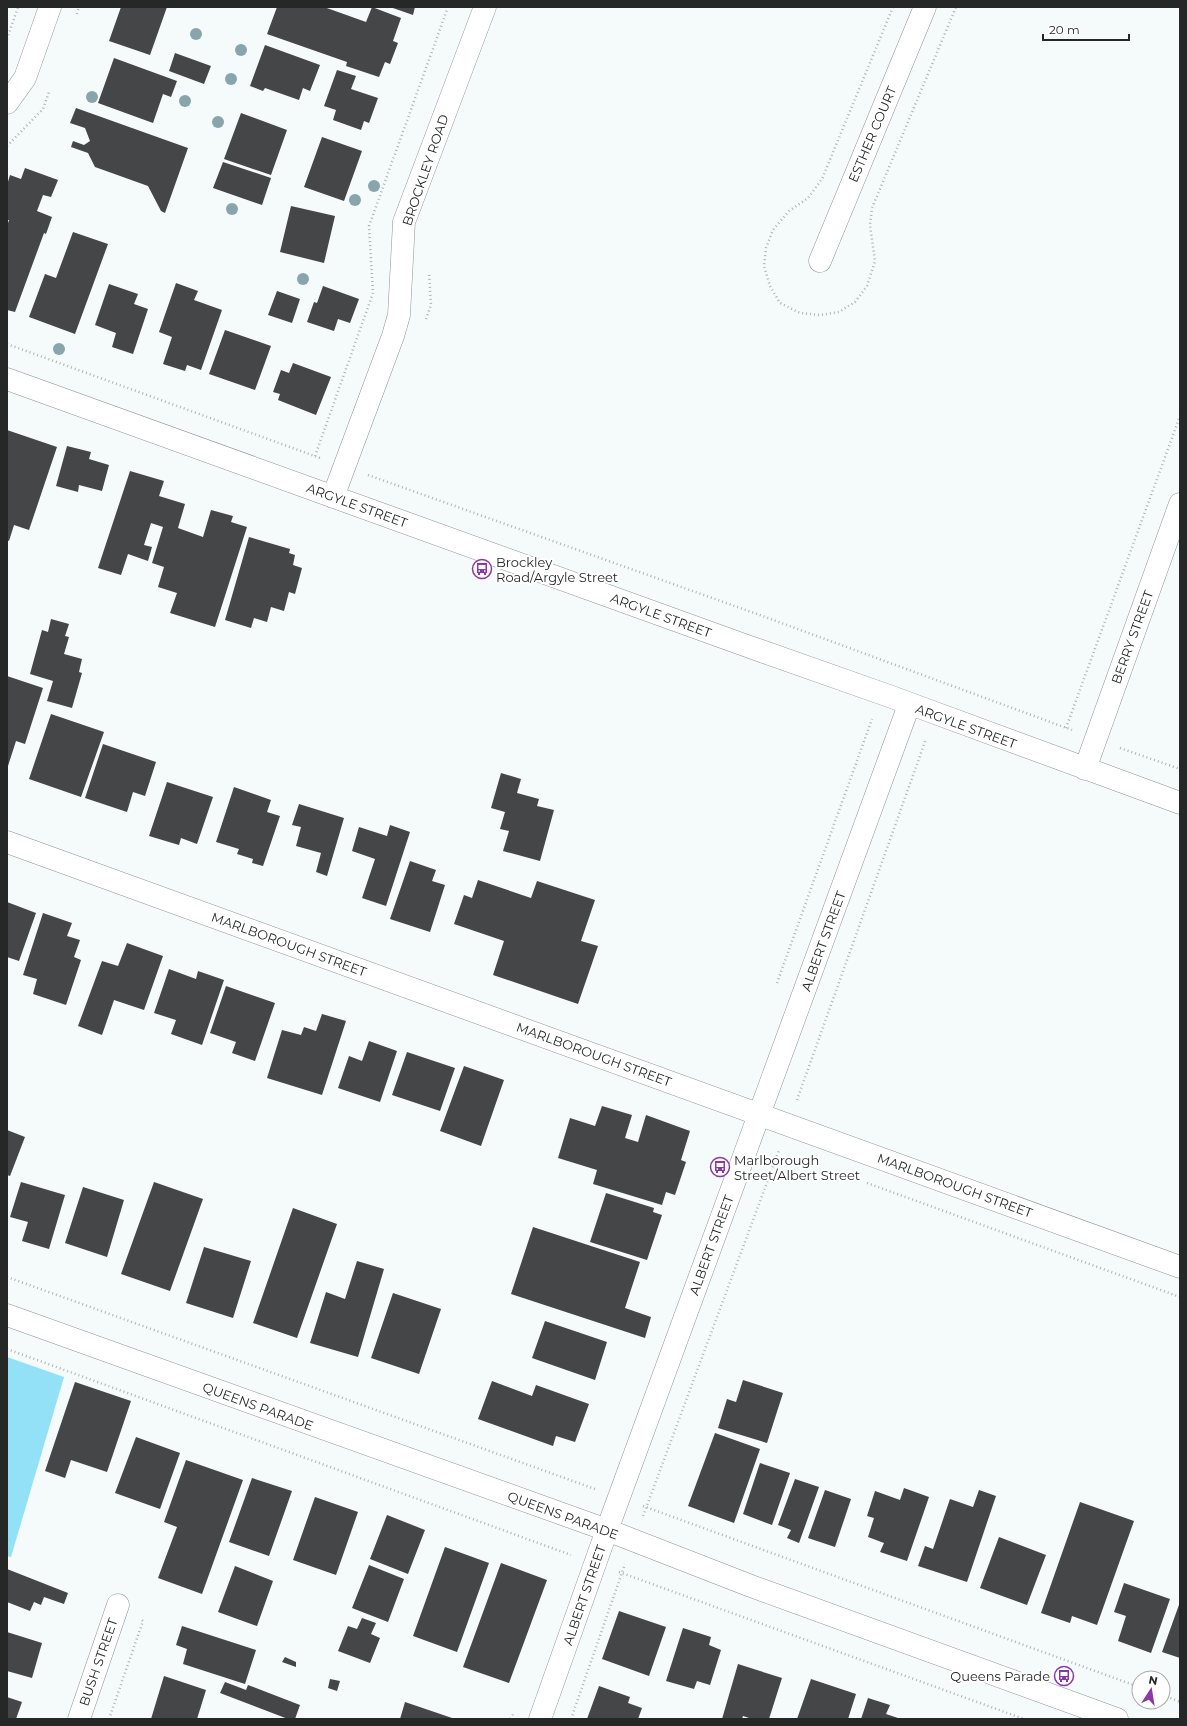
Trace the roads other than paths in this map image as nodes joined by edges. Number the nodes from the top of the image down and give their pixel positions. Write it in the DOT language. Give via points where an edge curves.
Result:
graph roads {
  1 [pos="50,7"];
  2 [pos="485,7"];
  3 [pos="925,7"];
  4 [pos="7,103"];
  5 [pos="820,261"];
  6 [pos="7,379"];
  7 [pos="333,497"];
  8 [pos="1180,504"];
  9 [pos="909,705"];
  10 [pos="1085,769"];
  11 [pos="1180,803"];
  12 [pos="7,842"];
  13 [pos="760,1114"];
  14 [pos="1180,1267"];
  15 [pos="7,1315"];
  16 [pos="607,1530"];
  17 [pos="118,1605"];
  18 [pos="79,1719"];
  19 [pos="540,1719"];
  20 [pos="1117,1719"];
  1 -- 4 [label="street" via="24,78"];
  2 -- 7 [label="street, BROCKLEY ROAD" via="404,222 399,314"];
  3 -- 5 [label="street, ESTHER COURT"];
  6 -- 7 [label="street, ARGYLE STREET"];
  7 -- 9 [label="street, ARGYLE STREET"];
  8 -- 10 [label="street, BERRY STREET"];
  9 -- 10 [label="street, ARGYLE STREET"];
  9 -- 13 [label="street, ALBERT STREET"];
  10 -- 11 [label="street, ARGYLE STREET"];
  12 -- 13 [label="street, MARLBOROUGH STREET"];
  13 -- 14 [label="street, MARLBOROUGH STREET"];
  13 -- 16 [label="street, ALBERT STREET"];
  15 -- 16 [label="street, QUEENS PARADE"];
  16 -- 19 [label="street, ALBERT STREET"];
  16 -- 20 [label="street, QUEENS PARADE" via="751,1586"];
  17 -- 18 [label="street, BUSH STREET"];
}
